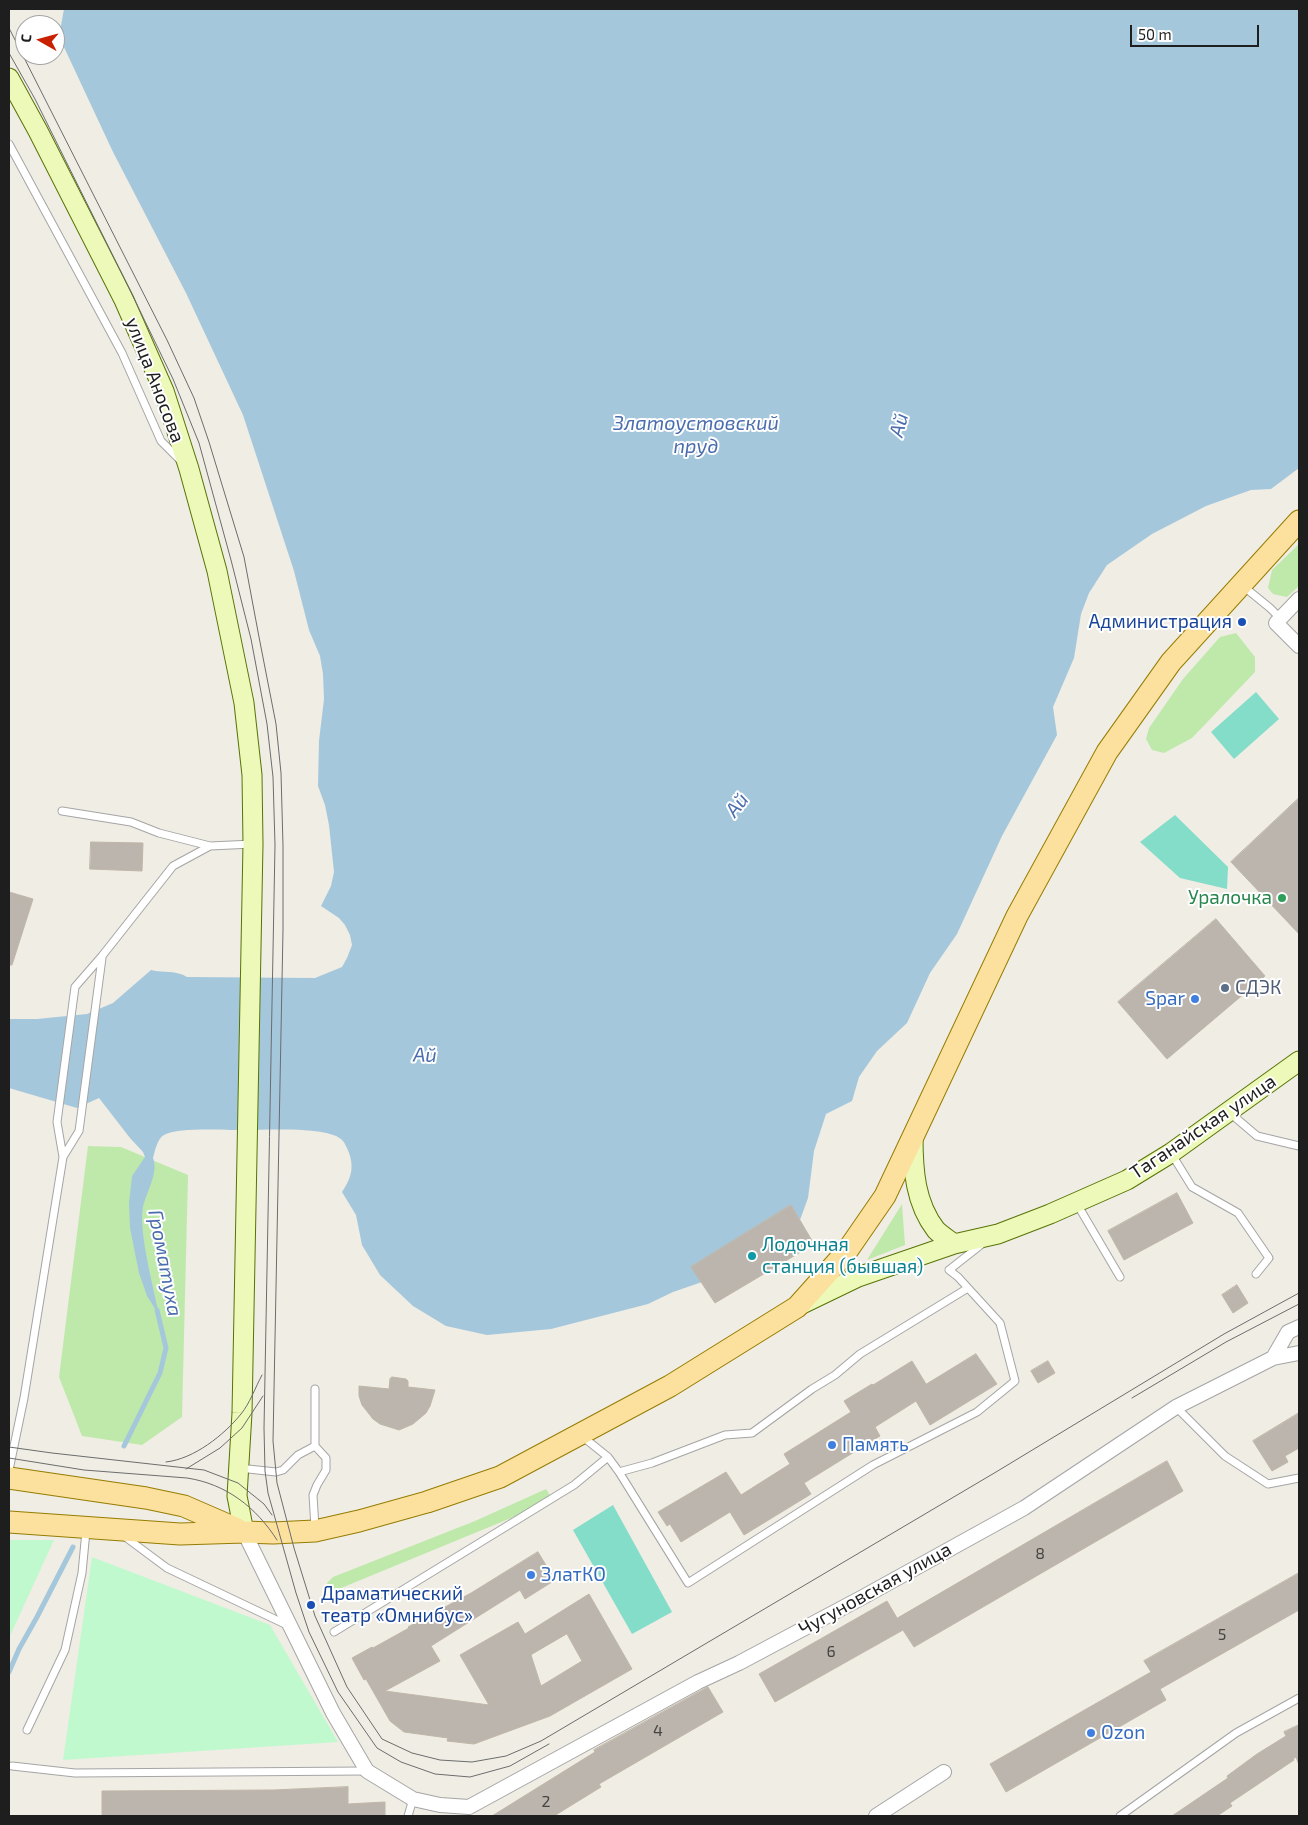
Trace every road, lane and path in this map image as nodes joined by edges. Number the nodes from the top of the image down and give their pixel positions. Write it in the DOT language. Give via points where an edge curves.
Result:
graph roads {
  1 [pos="9,78"];
  2 [pos="9,144"];
  3 [pos="189,469"];
  4 [pos="1299,521"];
  5 [pos="1240,584"];
  6 [pos="1299,599"];
  7 [pos="1280,618"];
  8 [pos="1299,637"];
  9 [pos="1299,646"];
  10 [pos="62,812"];
  11 [pos="253,844"];
  12 [pos="210,846"];
  13 [pos="102,956"];
  14 [pos="1299,1061"];
  15 [pos="1228,1111"];
  16 [pos="913,1136"];
  17 [pos="1299,1146"];
  18 [pos="1171,1153"];
  19 [pos="63,1157"];
  20 [pos="1076,1202"];
  21 [pos="998,1234"];
  22 [pos="954,1244"];
  23 [pos="1256,1274"];
  24 [pos="1120,1277"];
  25 [pos="968,1288"];
  26 [pos="797,1307"];
  27 [pos="1299,1327"];
  28 [pos="1299,1353"];
  29 [pos="1273,1358"];
  30 [pos="315,1389"];
  31 [pos="1176,1407"];
  32 [pos="581,1435"];
  33 [pos="315,1446"];
  34 [pos="608,1457"];
  35 [pos="239,1468"];
  36 [pos="9,1470"];
  37 [pos="619,1472"];
  38 [pos="9,1478"];
  39 [pos="1299,1478"];
  40 [pos="9,1522"];
  41 [pos="87,1528"];
  42 [pos="118,1531"];
  43 [pos="315,1531"];
  44 [pos="244,1532"];
  45 [pos="291,1626"];
  46 [pos="334,1632"];
  47 [pos="1299,1698"];
  48 [pos="27,1730"];
  49 [pos="12,1766"];
  50 [pos="366,1771"];
  51 [pos="944,1772"];
  52 [pos="413,1800"];
  53 [pos="408,1816"];
  54 [pos="876,1816"];
  55 [pos="1120,1816"];
  1 -- 3 [label="main road, улица Аносова" via="124,300 164,391"];
  2 -- 3 [label="lane" via="122,353 162,441"];
  3 -- 11 [label="main road, улица Аносова" via="217,571 244,703 252,775"];
  4 -- 5 [label="main road"];
  5 -- 7 [label="lane"];
  5 -- 16 [label="main road" via="1171,662 1107,752 1016,916"];
  6 -- 7 [label="street"];
  7 -- 8 [label="lane"];
  7 -- 9 [label="street" via="1276,623"];
  10 -- 12 [label="lane" via="131,822"];
  11 -- 12 [label="lane"];
  11 -- 35 [label="main road, улица Аносова"];
  12 -- 13 [label="lane" via="173,866"];
  13 -- 19 [label="lane" via="79,1131"];
  13 -- 19 [label="lane" via="75,987 57,1122"];
  14 -- 15 [label="main road, Таганайская улица"];
  15 -- 17 [label="lane" via="1257,1136"];
  15 -- 18 [label="main road, Таганайская улица"];
  16 -- 22 [label="main road" via="913,1167 920,1202 937,1231"];
  16 -- 26 [label="main road" via="886,1196 847,1251"];
  18 -- 20 [label="main road, Таганайская улица" via="1127,1180"];
  18 -- 23 [label="lane" via="1192,1186 1238,1213 1269,1258"];
  19 -- 36 [label="lane" via="24,1398"];
  20 -- 21 [label="main road, Таганайская улица"];
  20 -- 24 [label="lane"];
  21 -- 22 [label="main road, Таганайская улица"];
  21 -- 25 [label="lane" via="949,1270"];
  22 -- 26 [label="main road, Таганайская улица" via="858,1277"];
  25 -- 37 [label="lane" via="860,1354 752,1433 725,1435"];
  25 -- 37 [label="lane" via="1000,1323 1015,1381 977,1412 873,1465 688,1583"];
  26 -- 32 [label="main road" via="670,1386"];
  27 -- 29 [label="street" via="1288,1332"];
  28 -- 29 [label="street, Чугуновская улица"];
  29 -- 31 [label="street, Чугуновская улица"];
  30 -- 33 [label="lane"];
  31 -- 39 [label="lane" via="1225,1456 1268,1484"];
  31 -- 52 [label="street, Чугуновская улица" via="1024,1508 470,1807"];
  32 -- 34 [label="lane"];
  32 -- 43 [label="main road" via="500,1477 427,1502"];
  33 -- 35 [label="lane" via="298,1455 283,1470"];
  33 -- 43 [label="lane" via="326,1458 326,1470 313,1495"];
  34 -- 37 [label="lane"];
  34 -- 46 [label="lane" via="574,1485"];
  35 -- 44 [label="main road, улица Аносова" via="237,1496"];
  38 -- 44 [label="main road" via="184,1506"];
  40 -- 41 [label="main road"];
  41 -- 42 [label="main road"];
  41 -- 48 [label="lane" via="82,1573 65,1650"];
  42 -- 44 [label="main road" via="180,1534"];
  42 -- 45 [label="lane" via="167,1568"];
  43 -- 44 [label="main road"];
  44 -- 45 [label="street"];
  45 -- 50 [label="street" via="333,1713"];
  47 -- 55 [label="lane" via="1236,1733"];
  49 -- 50 [label="lane" via="75,1773"];
  50 -- 52 [label="street"];
  51 -- 54 [label="street"];
  52 -- 53 [label="lane"];
}
